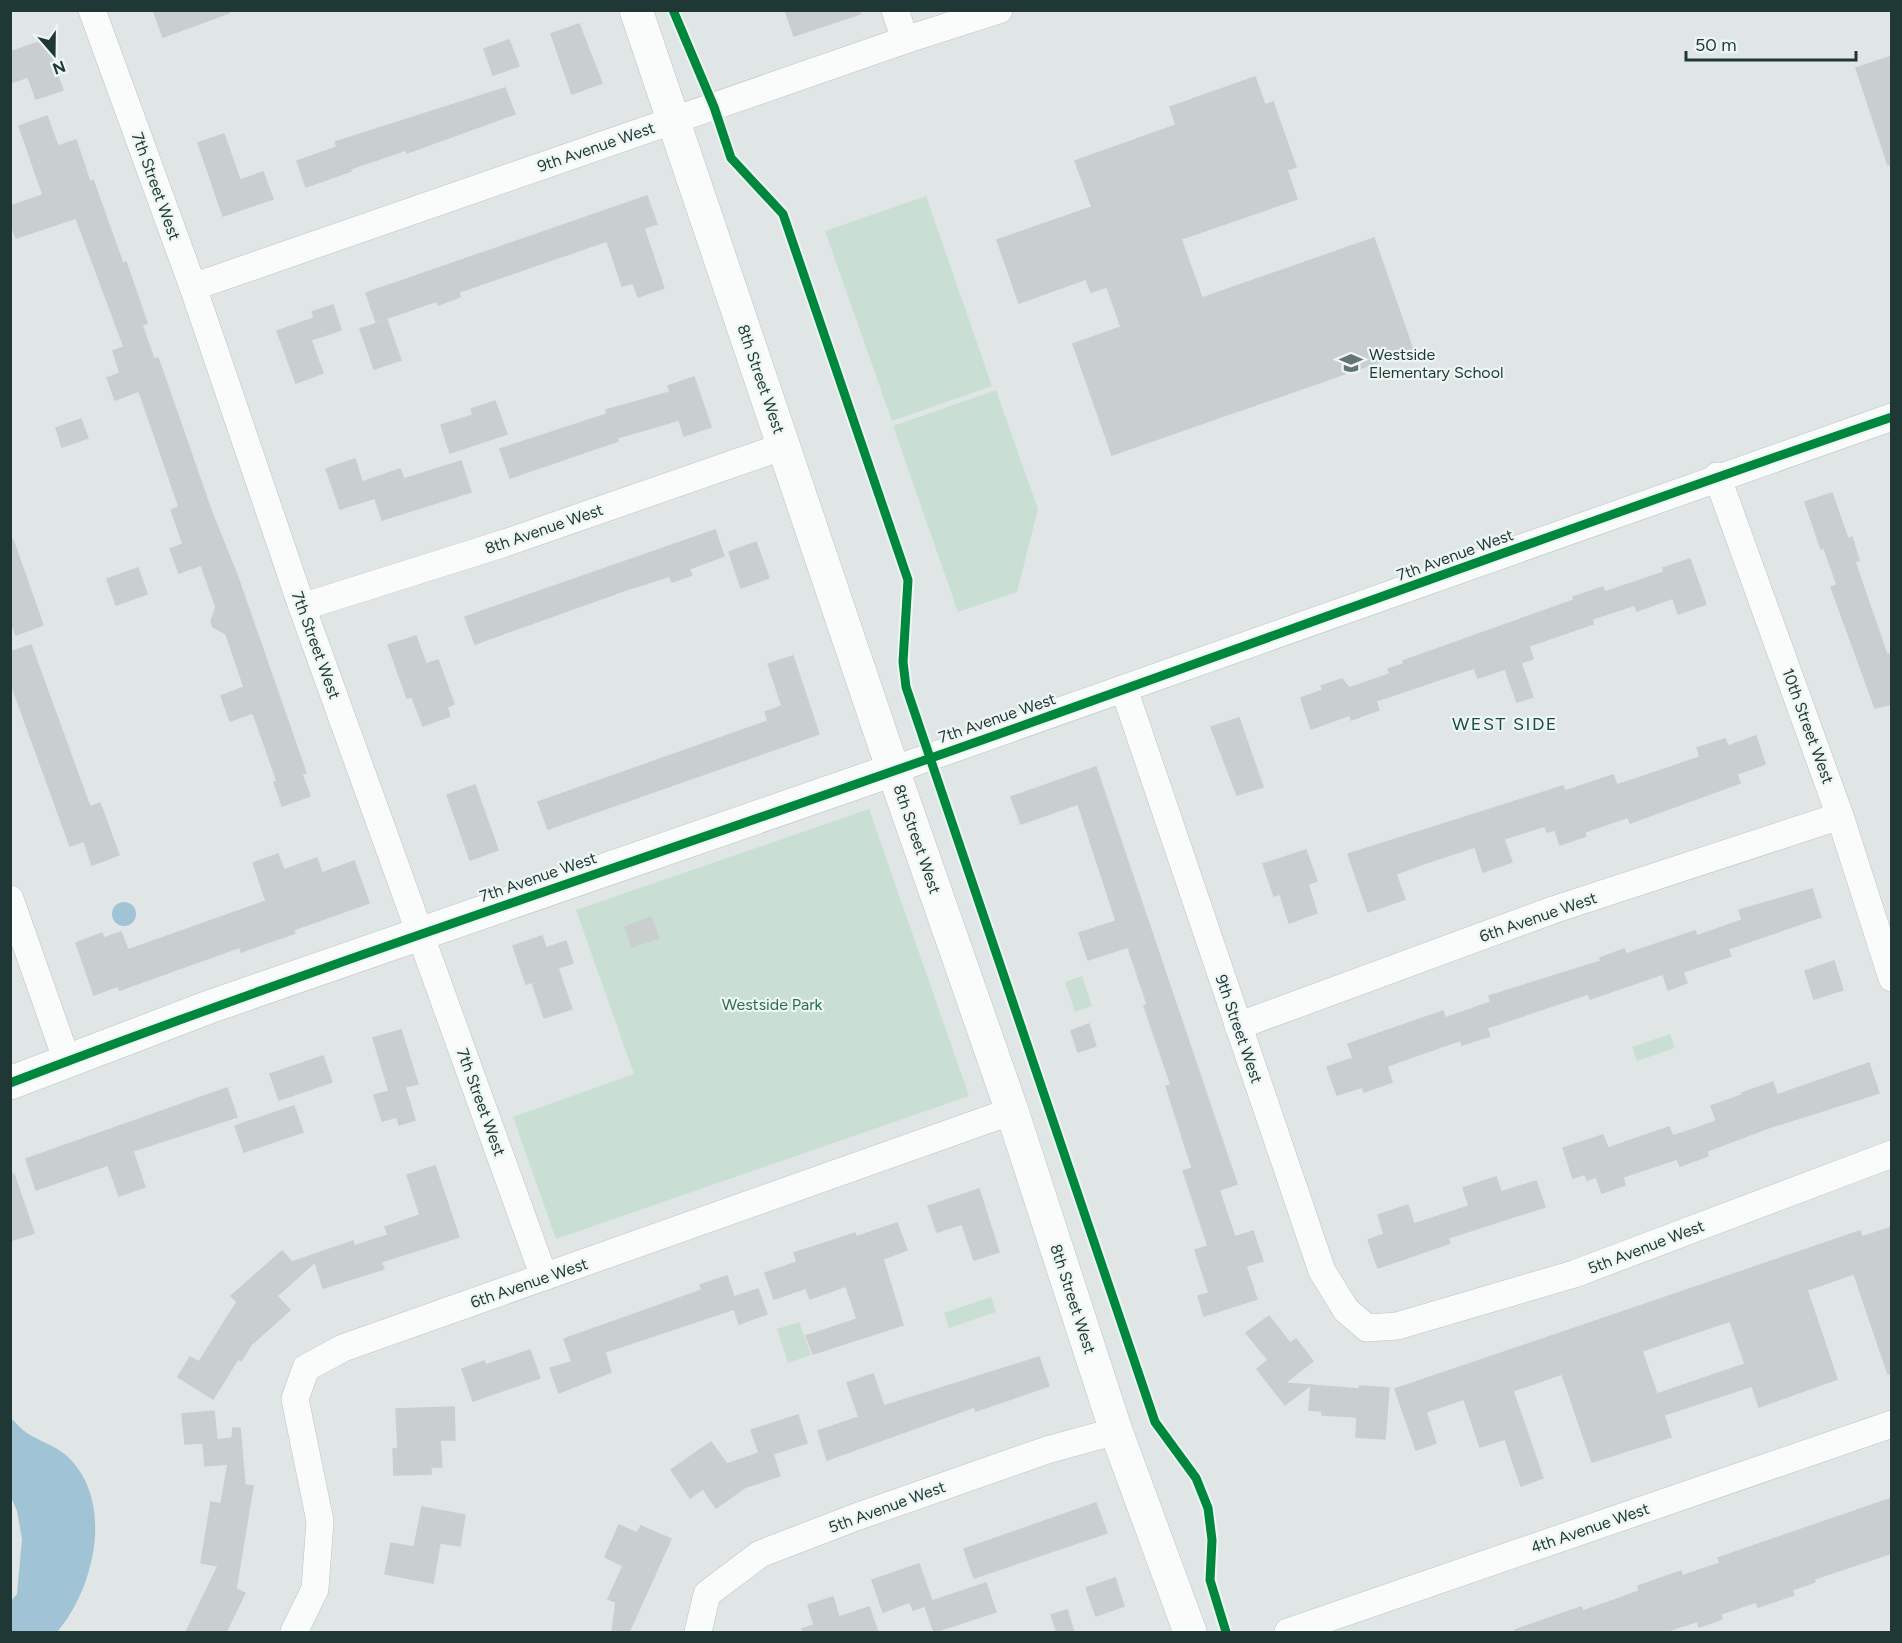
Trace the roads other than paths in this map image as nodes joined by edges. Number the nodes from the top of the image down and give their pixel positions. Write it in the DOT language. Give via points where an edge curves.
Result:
graph roads {
  1 [pos="92,10"];
  2 [pos="636,10"];
  3 [pos="895,10"];
  4 [pos="999,10"];
  5 [pos="905,40"];
  6 [pos="673,121"];
  7 [pos="193,286"];
  8 [pos="1892,417"];
  9 [pos="784,446"];
  10 [pos="1717,476"];
  11 [pos="302,607"];
  12 [pos="1124,689"];
  13 [pos="893,770"];
  14 [pos="1840,816"];
  15 [pos="10,899"];
  16 [pos="420,933"];
  17 [pos="1892,978"];
  18 [pos="1238,1026"];
  19 [pos="67,1061"];
  20 [pos="10,1083"];
  21 [pos="1012,1111"];
  22 [pos="1892,1154"];
  23 [pos="544,1277"];
  24 [pos="1397,1326"];
  25 [pos="1892,1424"];
  26 [pos="1116,1431"];
  27 [pos="294,1632"];
  28 [pos="698,1632"];
  29 [pos="1190,1632"];
  30 [pos="1288,1632"];
  1 -- 7 [label="street, 7th Street West"];
  2 -- 6 [label="street, 8th Street West"];
  3 -- 5 [label="street"];
  4 -- 5 [label="street, 9th Avenue West"];
  5 -- 6 [label="street, 9th Avenue West"];
  6 -- 7 [label="street, 9th Avenue West"];
  6 -- 9 [label="street, 8th Street West"];
  7 -- 11 [label="street, 7th Street West"];
  8 -- 10 [label="street, 7th Avenue West"];
  9 -- 11 [label="street, 8th Avenue West" via="505,543"];
  9 -- 13 [label="street, 8th Street West"];
  10 -- 12 [label="street, 7th Avenue West"];
  10 -- 14 [label="street, 10th Street West"];
  11 -- 16 [label="street, 7th Street West"];
  12 -- 13 [label="street, 7th Avenue West"];
  12 -- 18 [label="street, 9th Street West"];
  13 -- 16 [label="street, 7th Avenue West"];
  13 -- 21 [label="street, 8th Street West"];
  14 -- 17 [label="street, 10th Street West"];
  14 -- 18 [label="street, 6th Avenue West" via="1553,910"];
  15 -- 19 [label="street"];
  16 -- 19 [label="street, 7th Avenue West"];
  16 -- 23 [label="street, 7th Street West"];
  18 -- 24 [label="street, 9th Street West" via="1322,1271 1346,1310 1367,1328"];
  19 -- 20 [label="street, 7th Avenue West"];
  21 -- 23 [label="street, 6th Avenue West"];
  21 -- 26 [label="street, 8th Street West"];
  22 -- 24 [label="street, 5th Avenue West" via="1574,1274"];
  23 -- 27 [label="street, 6th Avenue West" via="343,1348 306,1368 295,1399 320,1521 315,1589"];
  25 -- 30 [label="street, 4th Avenue West"];
  26 -- 28 [label="street, 5th Avenue West" via="1047,1450 760,1554 708,1594"];
  26 -- 29 [label="street, 8th Street West"];
}
